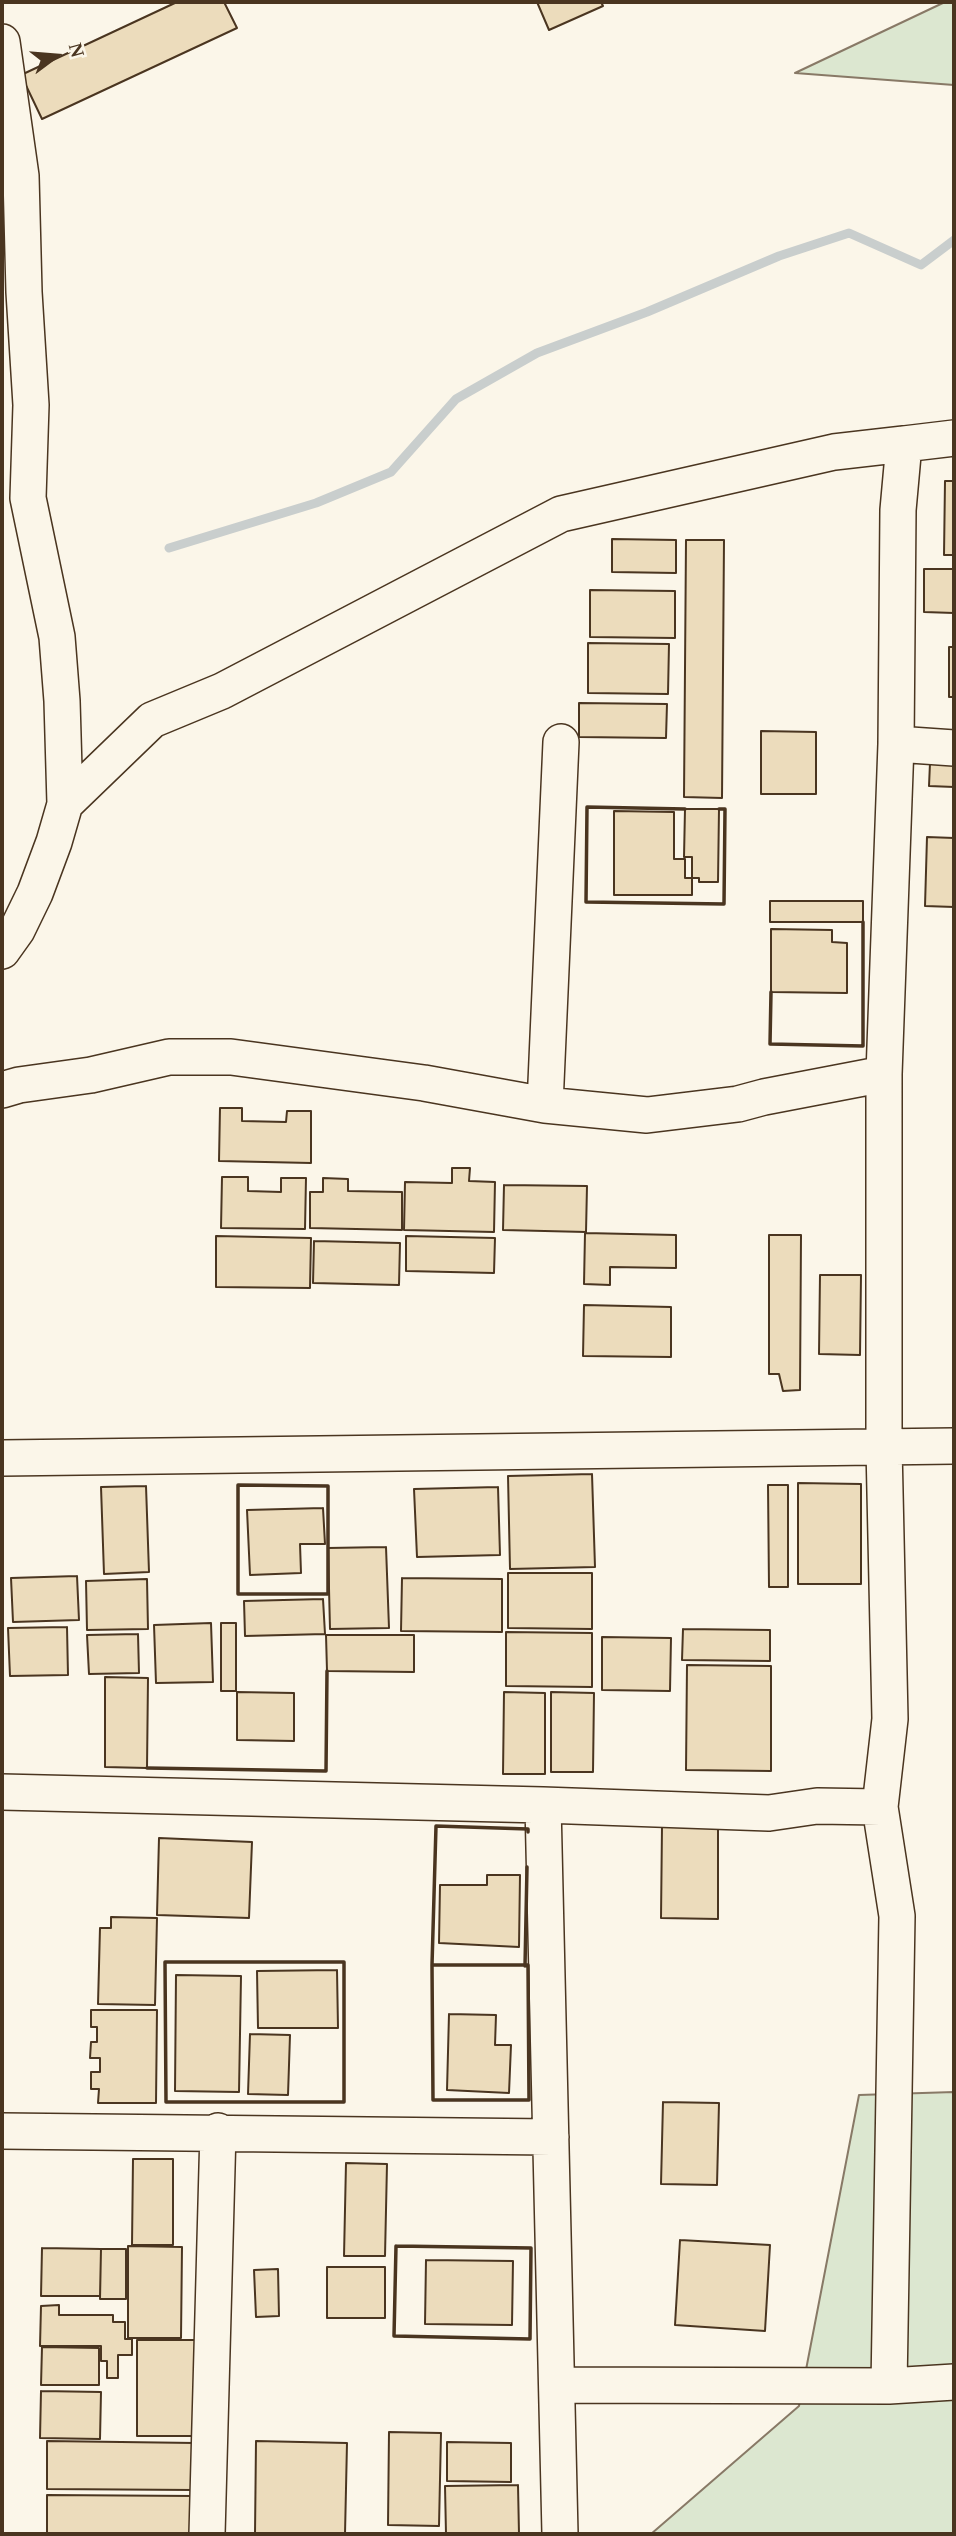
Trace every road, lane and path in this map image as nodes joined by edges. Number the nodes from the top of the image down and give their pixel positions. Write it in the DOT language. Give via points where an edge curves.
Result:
graph roads {
  1 [pos="2,42"];
  2 [pos="954,438"];
  3 [pos="904,444"];
  4 [pos="561,742"];
  5 [pos="896,744"];
  6 [pos="954,748"];
  7 [pos="65,804"];
  8 [pos="2,951"];
  9 [pos="884,1074"];
  10 [pos="2,1090"];
  11 [pos="545,1105"];
  12 [pos="954,1446"];
  13 [pos="884,1447"];
  14 [pos="2,1458"];
  15 [pos="2,1792"];
  16 [pos="543,1805"];
  17 [pos="880,1807"];
  18 [pos="2,2131"];
  19 [pos="218,2132"];
  20 [pos="551,2137"];
  21 [pos="954,2382"];
  22 [pos="557,2385"];
  23 [pos="889,2386"];
  24 [pos="207,2534"];
  25 [pos="560,2534"];
  1 -- 7 [label="street" via="21,176 31,405 27,498 57,637"];
  2 -- 3 [label="street"];
  3 -- 5 [label="street" via="898,510"];
  3 -- 7 [label="street" via="834,453 561,514 222,691 152,720"];
  4 -- 11 [label="street"];
  5 -- 6 [label="street"];
  5 -- 9 [label="street"];
  7 -- 8 [label="street" via="35,893"];
  9 -- 11 [label="street" via="738,1104 648,1115"];
  9 -- 13 [label="street"];
  10 -- 11 [label="street" via="169,1057 230,1057 424,1083"];
  12 -- 13 [label="street"];
  13 -- 14 [label="street"];
  13 -- 17 [label="street" via="890,1719"];
  15 -- 16 [label="street"];
  16 -- 17 [label="street" via="769,1814 817,1806"];
  16 -- 20 [label="street"];
  17 -- 23 [label="street" via="897,1916"];
  18 -- 19 [label="street"];
  19 -- 20 [label="street"];
  19 -- 24 [label="street"];
  20 -- 22 [label="street"];
  21 -- 23 [label="street"];
  22 -- 23 [label="street"];
  22 -- 25 [label="street"];
}
